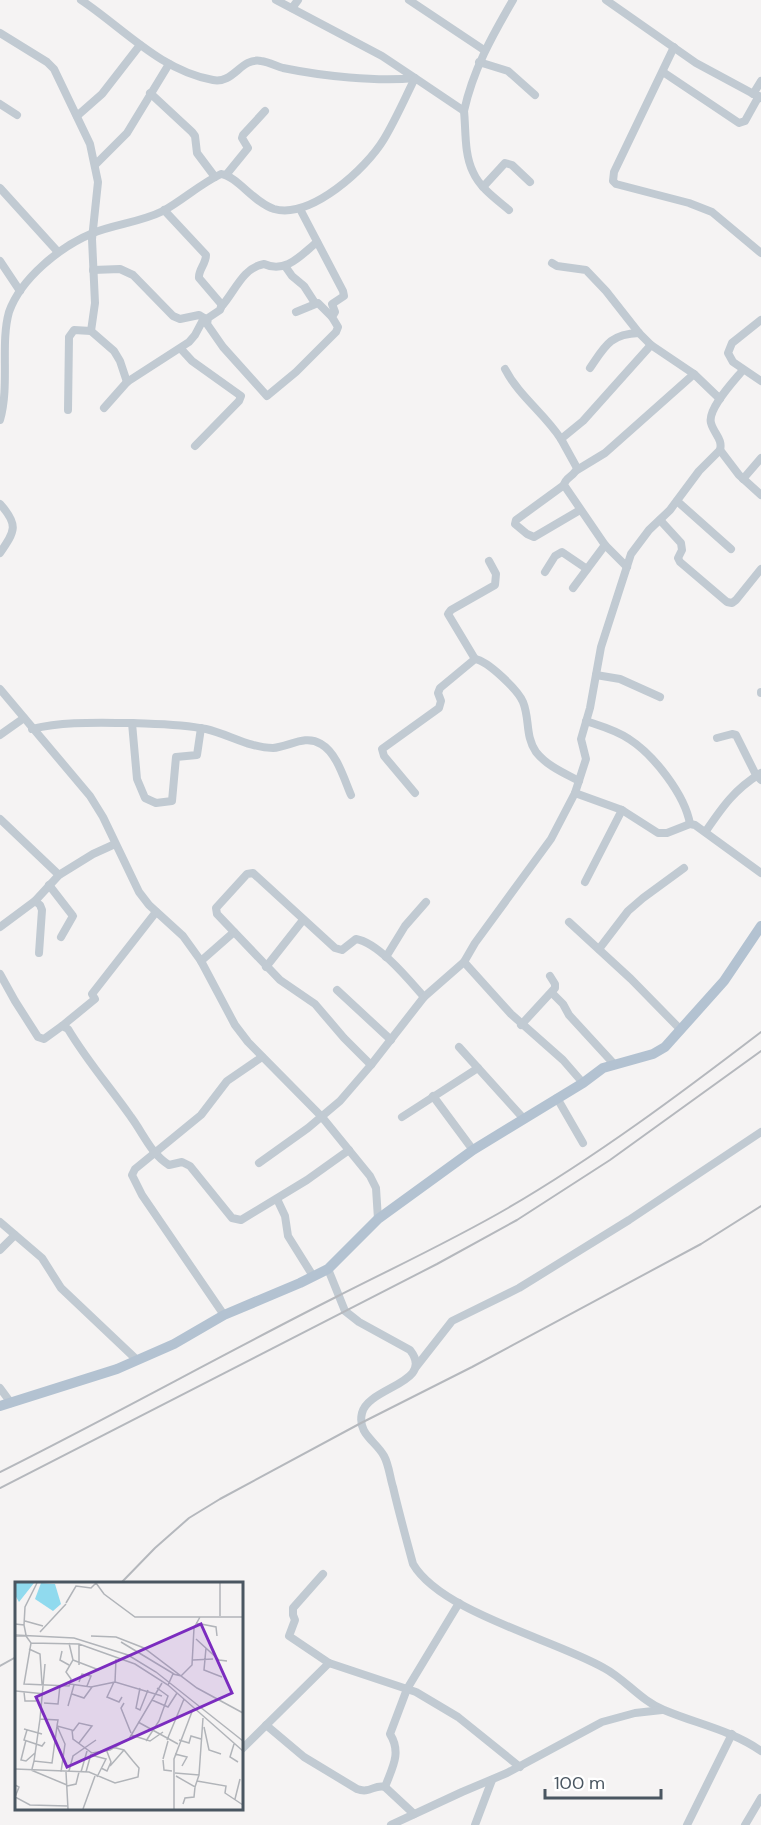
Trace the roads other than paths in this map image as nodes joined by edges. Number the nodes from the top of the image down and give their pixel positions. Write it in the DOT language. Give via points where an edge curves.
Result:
graph roads {
  1 [pos="81,0"];
  2 [pos="276,0"];
  3 [pos="298,0"];
  4 [pos="409,0"];
  5 [pos="513,0"];
  6 [pos="606,0"];
  7 [pos="292,8"];
  8 [pos="0,33"];
  9 [pos="140,45"];
  10 [pos="674,48"];
  11 [pos="484,50"];
  12 [pos="479,62"];
  13 [pos="169,64"];
  14 [pos="663,72"];
  15 [pos="415,78"];
  16 [pos="761,81"];
  17 [pos="150,93"];
  18 [pos="535,95"];
  19 [pos="758,96"];
  20 [pos="0,104"];
  21 [pos="265,111"];
  22 [pos="464,111"];
  23 [pos="18,114"];
  24 [pos="77,116"];
  25 [pos="96,164"];
  26 [pos="226,174"];
  27 [pos="215,177"];
  28 [pos="530,182"];
  29 [pos="483,187"];
  30 [pos="0,188"];
  31 [pos="300,209"];
  32 [pos="164,210"];
  33 [pos="509,210"];
  34 [pos="93,233"];
  35 [pos="317,242"];
  36 [pos="58,252"];
  37 [pos="761,253"];
  38 [pos="552,263"];
  39 [pos="1,266"];
  40 [pos="285,266"];
  41 [pos="93,270"];
  42 [pos="20,291"];
  43 [pos="315,303"];
  44 [pos="221,307"];
  45 [pos="296,312"];
  46 [pos="332,317"];
  47 [pos="205,319"];
  48 [pos="761,320"];
  49 [pos="91,331"];
  50 [pos="639,333"];
  51 [pos="651,345"];
  52 [pos="181,349"];
  53 [pos="590,368"];
  54 [pos="505,369"];
  55 [pos="743,370"];
  56 [pos="694,374"];
  57 [pos="761,381"];
  58 [pos="127,382"];
  59 [pos="720,399"];
  60 [pos="104,408"];
  61 [pos="68,410"];
  62 [pos="0,420"];
  63 [pos="561,439"];
  64 [pos="195,446"];
  65 [pos="720,450"];
  66 [pos="761,458"];
  67 [pos="577,470"];
  68 [pos="743,479"];
  69 [pos="564,485"];
  70 [pos="761,495"];
  71 [pos="677,501"];
  72 [pos="0,505"];
  73 [pos="580,510"];
  74 [pos="660,520"];
  75 [pos="605,545"];
  76 [pos="731,549"];
  77 [pos="0,553"];
  78 [pos="489,561"];
  79 [pos="627,567"];
  80 [pos="586,569"];
  81 [pos="761,569"];
  82 [pos="544,572"];
  83 [pos="573,588"];
  84 [pos="475,659"];
  85 [pos="596,675"];
  86 [pos="0,689"];
  87 [pos="660,697"];
  88 [pos="24,718"];
  89 [pos="586,721"];
  90 [pos="132,723"];
  91 [pos="201,728"];
  92 [pos="32,729"];
  93 [pos="0,735"];
  94 [pos="717,738"];
  95 [pos="759,776"];
  96 [pos="579,781"];
  97 [pos="415,793"];
  98 [pos="575,793"];
  99 [pos="351,795"];
  100 [pos="622,810"];
  101 [pos="0,819"];
  102 [pos="690,824"];
  103 [pos="706,831"];
  104 [pos="115,844"];
  105 [pos="684,868"];
  106 [pos="761,873"];
  107 [pos="59,875"];
  108 [pos="585,882"];
  109 [pos="49,885"];
  110 [pos="35,901"];
  111 [pos="426,902"];
  112 [pos="156,912"];
  113 [pos="303,920"];
  114 [pos="569,922"];
  115 [pos="761,926"];
  116 [pos="0,927"];
  117 [pos="234,932"];
  118 [pos="62,937"];
  119 [pos="599,949"];
  120 [pos="39,952"];
  121 [pos="386,957"];
  122 [pos="201,961"];
  123 [pos="464,962"];
  124 [pos="266,967"];
  125 [pos="0,974"];
  126 [pos="550,976"];
  127 [pos="337,990"];
  128 [pos="552,993"];
  129 [pos="424,997"];
  130 [pos="521,1025"];
  131 [pos="62,1026"];
  132 [pos="681,1030"];
  133 [pos="391,1040"];
  134 [pos="459,1047"];
  135 [pos="262,1057"];
  136 [pos="614,1064"];
  137 [pos="371,1065"];
  138 [pos="478,1068"];
  139 [pos="583,1083"];
  140 [pos="433,1096"];
  141 [pos="557,1098"];
  142 [pos="322,1117"];
  143 [pos="402,1117"];
  144 [pos="523,1118"];
  145 [pos="761,1132"];
  146 [pos="583,1143"];
  147 [pos="349,1150"];
  148 [pos="473,1150"];
  149 [pos="155,1153"];
  150 [pos="259,1163"];
  151 [pos="276,1199"];
  152 [pos="378,1219"];
  153 [pos="0,1222"];
  154 [pos="15,1235"];
  155 [pos="0,1250"];
  156 [pos="328,1269"];
  157 [pos="313,1276"];
  158 [pos="224,1315"];
  159 [pos="137,1360"];
  160 [pos="416,1367"];
  161 [pos="0,1388"];
  162 [pos="5,1405"];
  163 [pos="323,1574"];
  164 [pos="459,1602"];
  165 [pos="329,1663"];
  166 [pos="407,1689"];
  167 [pos="662,1710"];
  168 [pos="266,1725"];
  169 [pos="732,1734"];
  170 [pos="243,1748"];
  171 [pos="761,1751"];
  172 [pos="520,1767"];
  173 [pos="492,1780"];
  174 [pos="385,1787"];
  175 [pos="761,1798"];
  176 [pos="414,1814"];
  177 [pos="391,1825"];
  178 [pos="475,1825"];
  179 [pos="687,1825"];
  180 [pos="745,1825"];
  1 -- 9 [label="street"];
  2 -- 7 [label="street"];
  3 -- 7 [label="street"];
  4 -- 11 [label="street"];
  5 -- 11 [label="street"];
  6 -- 10 [label="street"];
  7 -- 15 [label="street" via="402,67"];
  8 -- 24 [label="street" via="54,69"];
  9 -- 13 [label="street"];
  9 -- 24 [label="street" via="102,94"];
  10 -- 14 [label="street"];
  10 -- 19 [label="street"];
  11 -- 12 [label="street"];
  12 -- 18 [label="street" via="508,71"];
  12 -- 22 [label="street"];
  13 -- 15 [label="street" via="213,80 231,76 252,61 345,76"];
  13 -- 17 [label="street"];
  14 -- 19 [label="street" via="739,123 745,121"];
  14 -- 37 [label="street" via="613,181 712,212"];
  15 -- 22 [label="street"];
  15 -- 31 [label="street" via="384,140 370,159 330,193"];
  16 -- 19 [label="street"];
  17 -- 25 [label="street" via="127,133"];
  17 -- 27 [label="street" via="192,132 197,153"];
  20 -- 23 [label="street"];
  21 -- 26 [label="street" via="243,135 248,148"];
  22 -- 29 [label="street" via="469,160"];
  24 -- 25 [label="street"];
  25 -- 34 [label="street"];
  26 -- 27 [label="street"];
  26 -- 31 [label="street" via="271,208"];
  27 -- 32 [label="street"];
  28 -- 29 [label="street" via="505,163"];
  29 -- 33 [label="street"];
  30 -- 36 [label="street"];
  31 -- 35 [label="street"];
  32 -- 34 [label="street"];
  32 -- 44 [label="street" via="206,255 199,278"];
  34 -- 36 [label="street"];
  34 -- 41 [label="street"];
  35 -- 40 [label="street"];
  35 -- 46 [label="street" via="344,293 343,298 333,302"];
  36 -- 42 [label="street"];
  38 -- 50 [label="street" via="586,270"];
  39 -- 42 [label="street"];
  40 -- 43 [label="street"];
  40 -- 44 [label="street" via="252,267"];
  41 -- 47 [label="street" via="125,270 173,316 180,319 199,315"];
  41 -- 49 [label="street" via="95,303"];
  42 -- 62 [label="street" via="4,330"];
  43 -- 45 [label="street"];
  43 -- 46 [label="street"];
  44 -- 47 [label="street"];
  46 -- 47 [label="street" via="338,327 336,332 267,396 223,347"];
  47 -- 52 [label="street"];
  48 -- 55 [label="street" via="729,348 729,358"];
  49 -- 58 [label="street" via="114,351"];
  49 -- 61 [label="street" via="74,330 69,337"];
  50 -- 51 [label="street"];
  50 -- 53 [label="street" via="612,338"];
  51 -- 56 [label="street"];
  51 -- 63 [label="street" via="583,421"];
  52 -- 58 [label="street"];
  52 -- 64 [label="street" via="241,396"];
  54 -- 63 [label="street" via="513,384"];
  55 -- 57 [label="street"];
  55 -- 59 [label="street"];
  56 -- 59 [label="street"];
  56 -- 67 [label="street" via="605,453"];
  58 -- 60 [label="street"];
  59 -- 65 [label="street" via="711,417 721,441"];
  63 -- 67 [label="street"];
  65 -- 68 [label="street"];
  65 -- 71 [label="street"];
  66 -- 68 [label="street"];
  67 -- 69 [label="street"];
  68 -- 70 [label="street"];
  69 -- 73 [label="street"];
  69 -- 73 [label="street" via="515,524 534,537"];
  71 -- 74 [label="street"];
  71 -- 76 [label="street"];
  72 -- 77 [label="street" via="14,527"];
  73 -- 75 [label="street"];
  74 -- 79 [label="street" via="638,543"];
  74 -- 81 [label="street" via="681,543 680,562 727,602 736,600"];
  75 -- 79 [label="street"];
  75 -- 80 [label="street"];
  78 -- 84 [label="street" via="496,574 495,585 448,614"];
  79 -- 85 [label="street"];
  80 -- 82 [label="street" via="562,552"];
  80 -- 83 [label="street"];
  84 -- 96 [label="street" via="498,674 523,701 528,736 536,752"];
  84 -- 97 [label="street" via="440,688 439,708 382,749"];
  85 -- 87 [label="street" via="620,679"];
  85 -- 89 [label="street"];
  86 -- 88 [label="street"];
  88 -- 92 [label="street"];
  88 -- 93 [label="street"];
  89 -- 96 [label="street" via="581,739 586,759"];
  89 -- 102 [label="street" via="641,747 679,795"];
  90 -- 91 [label="street"];
  90 -- 91 [label="street" via="139,785 145,798 156,803 172,801 176,757 197,755"];
  90 -- 92 [label="street" via="66,722"];
  91 -- 99 [label="street" via="273,748 303,740 321,743 333,756"];
  92 -- 104 [label="street" via="90,796"];
  94 -- 95 [label="street" via="736,735"];
  95 -- 103 [label="street" via="726,801"];
  96 -- 98 [label="street"];
  98 -- 100 [label="street"];
  98 -- 123 [label="street" via="551,839"];
  100 -- 102 [label="street" via="662,834"];
  100 -- 108 [label="street"];
  101 -- 107 [label="street"];
  102 -- 103 [label="street"];
  103 -- 106 [label="street"];
  104 -- 107 [label="street"];
  104 -- 112 [label="street" via="139,892"];
  105 -- 119 [label="street" via="628,911"];
  107 -- 109 [label="street"];
  109 -- 110 [label="street"];
  109 -- 118 [label="street" via="73,916"];
  110 -- 116 [label="street"];
  110 -- 120 [label="street" via="42,910"];
  111 -- 121 [label="street"];
  112 -- 122 [label="street" via="183,936"];
  112 -- 131 [label="street" via="92,994 95,999"];
  113 -- 117 [label="street" via="250,873 216,908"];
  113 -- 121 [label="street" via="339,950 356,939"];
  113 -- 124 [label="street"];
  114 -- 119 [label="street"];
  115 -- 132 [label="main road" via="724,981"];
  117 -- 122 [label="street"];
  117 -- 124 [label="street"];
  119 -- 132 [label="street"];
  121 -- 129 [label="street"];
  122 -- 135 [label="street" via="236,1025"];
  123 -- 129 [label="street"];
  123 -- 130 [label="street"];
  124 -- 137 [label="street" via="315,1004"];
  125 -- 131 [label="street" via="40,1039"];
  126 -- 128 [label="street" via="555,984"];
  127 -- 133 [label="street"];
  128 -- 130 [label="street"];
  128 -- 136 [label="street"];
  129 -- 133 [label="street"];
  130 -- 139 [label="street" via="563,1060"];
  131 -- 149 [label="street" via="68,1029"];
  132 -- 136 [label="main road" via="653,1054"];
  133 -- 137 [label="street"];
  134 -- 138 [label="street"];
  135 -- 142 [label="street"];
  135 -- 149 [label="street" via="227,1081 201,1114"];
  136 -- 139 [label="main road"];
  137 -- 142 [label="street"];
  138 -- 140 [label="street"];
  138 -- 144 [label="street"];
  139 -- 141 [label="main road"];
  140 -- 143 [label="street"];
  140 -- 148 [label="street"];
  141 -- 144 [label="main road"];
  141 -- 146 [label="street"];
  142 -- 147 [label="street"];
  142 -- 150 [label="street"];
  144 -- 148 [label="main road"];
  145 -- 160 [label="street" via="519,1288 452,1321"];
  147 -- 151 [label="street"];
  147 -- 152 [label="street" via="375,1188"];
  148 -- 152 [label="main road"];
  149 -- 151 [label="street" via="169,1165 182,1162 190,1166 236,1220"];
  149 -- 158 [label="street" via="135,1168 133,1181"];
  151 -- 157 [label="street" via="285,1216 288,1236"];
  152 -- 156 [label="main road"];
  153 -- 154 [label="street"];
  154 -- 155 [label="street"];
  154 -- 159 [label="street" via="42,1258 61,1288"];
  156 -- 157 [label="main road"];
  156 -- 160 [label="street" via="345,1311 410,1350"];
  157 -- 158 [label="main road"];
  158 -- 159 [label="main road"];
  159 -- 162 [label="main road"];
  160 -- 164 [label="street" via="409,1377 366,1404 362,1412 363,1431 385,1457 413,1564 428,1583"];
  161 -- 162 [label="street"];
  163 -- 165 [label="street" via="293,1608 294,1623 289,1635"];
  164 -- 166 [label="street"];
  164 -- 167 [label="street" via="584,1656"];
  165 -- 166 [label="street"];
  165 -- 168 [label="street"];
  166 -- 172 [label="street" via="458,1718"];
  166 -- 174 [label="street" via="390,1734 396,1759"];
  167 -- 169 [label="street"];
  167 -- 172 [label="street" via="602,1722"];
  168 -- 170 [label="street"];
  168 -- 174 [label="street" via="304,1757 357,1789"];
  169 -- 171 [label="street"];
  169 -- 179 [label="street"];
  172 -- 173 [label="street"];
  173 -- 176 [label="street"];
  173 -- 178 [label="street"];
  174 -- 176 [label="street"];
  175 -- 180 [label="street"];
  176 -- 177 [label="street"];
}
